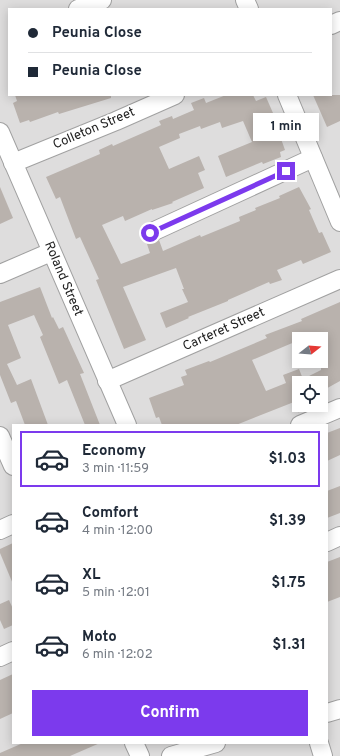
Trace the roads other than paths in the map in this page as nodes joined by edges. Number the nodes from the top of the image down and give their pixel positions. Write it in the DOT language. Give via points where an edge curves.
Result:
graph roads {
  1 [pos="102,0"];
  2 [pos="81,8"];
  3 [pos="173,96"];
  4 [pos="287,96"];
  5 [pos="0,132"];
  6 [pos="313,158"];
  7 [pos="13,163"];
  8 [pos="340,222"];
  9 [pos="150,233"];
  10 [pos="51,252"];
  11 [pos="0,274"];
  12 [pos="340,279"];
  13 [pos="107,381"];
  14 [pos="340,408"];
  15 [pos="126,424"];
  16 [pos="302,424"];
  17 [pos="0,436"];
  18 [pos="12,464"];
  19 [pos="12,524"];
  20 [pos="0,530"];
  21 [pos="340,536"];
  22 [pos="328,542"];
  23 [pos="12,651"];
  24 [pos="0,657"];
  25 [pos="340,709"];
  26 [pos="328,713"];
  27 [pos="134,744"];
  28 [pos="213,744"];
  29 [pos="319,744"];
  30 [pos="140,756"];
  31 [pos="171,756"];
  32 [pos="323,756"];
  1 -- 2 [label="street"];
  3 -- 7 [label="street, Colleton Street"];
  4 -- 6 [label="street"];
  5 -- 7 [label="street, Roland Street"];
  6 -- 8 [label="street"];
  6 -- 9 [label="street"];
  7 -- 10 [label="street, Roland Street"];
  10 -- 11 [label="street"];
  10 -- 13 [label="street, Roland Street"];
  12 -- 13 [label="street, Carteret Street"];
  13 -- 15 [label="street, Roland Street"];
  14 -- 16 [label="street"];
  17 -- 18 [label="street"];
  19 -- 20 [label="street"];
  21 -- 22 [label="street"];
  23 -- 24 [label="street"];
  25 -- 26 [label="street"];
  27 -- 30 [label="street"];
  28 -- 31 [label="street"];
  29 -- 32 [label="street"];
}
